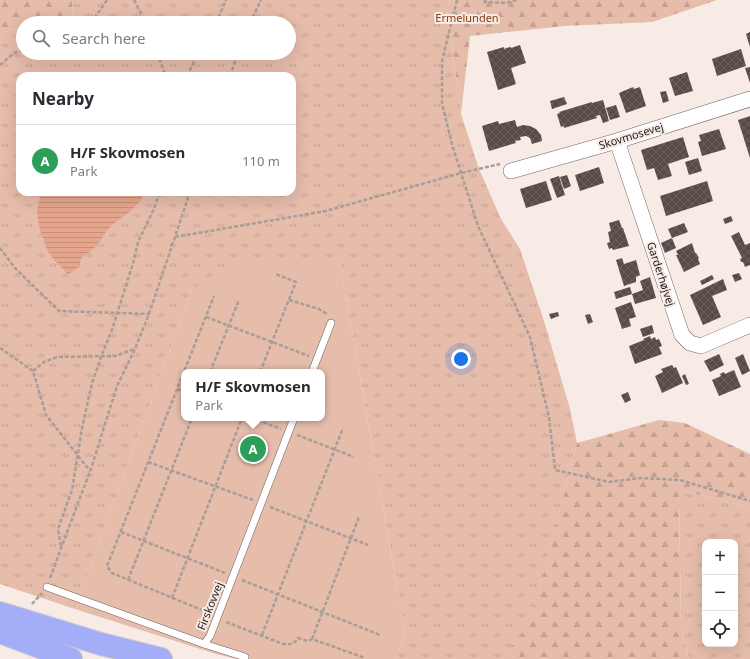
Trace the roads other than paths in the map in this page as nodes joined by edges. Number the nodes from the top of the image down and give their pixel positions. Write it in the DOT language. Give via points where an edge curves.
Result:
graph roads {
  1 [pos="750,99"];
  2 [pos="617,141"];
  3 [pos="510,171"];
  4 [pos="331,323"];
  5 [pos="750,325"];
  6 [pos="313,369"];
  7 [pos="293,421"];
  8 [pos="47,587"];
  9 [pos="0,613"];
  10 [pos="0,632"];
  11 [pos="204,644"];
  12 [pos="245,657"];
  13 [pos="71,659"];
  14 [pos="161,659"];
  1 -- 2 [label="street, Skovmosevej"];
  2 -- 3 [label="street, Skovmosevej"];
  2 -- 5 [label="street, Garderhøjvej" via="682,335 690,343 702,346"];
  4 -- 6 [label="lane"];
  7 -- 11 [label="lane, Firskovvej" via="210,636"];
  8 -- 11 [label="lane, Firskovvej"];
  9 -- 14 [label="highway" via="101,644"];
  10 -- 13 [label="highway"];
  11 -- 12 [label="lane"];
}
